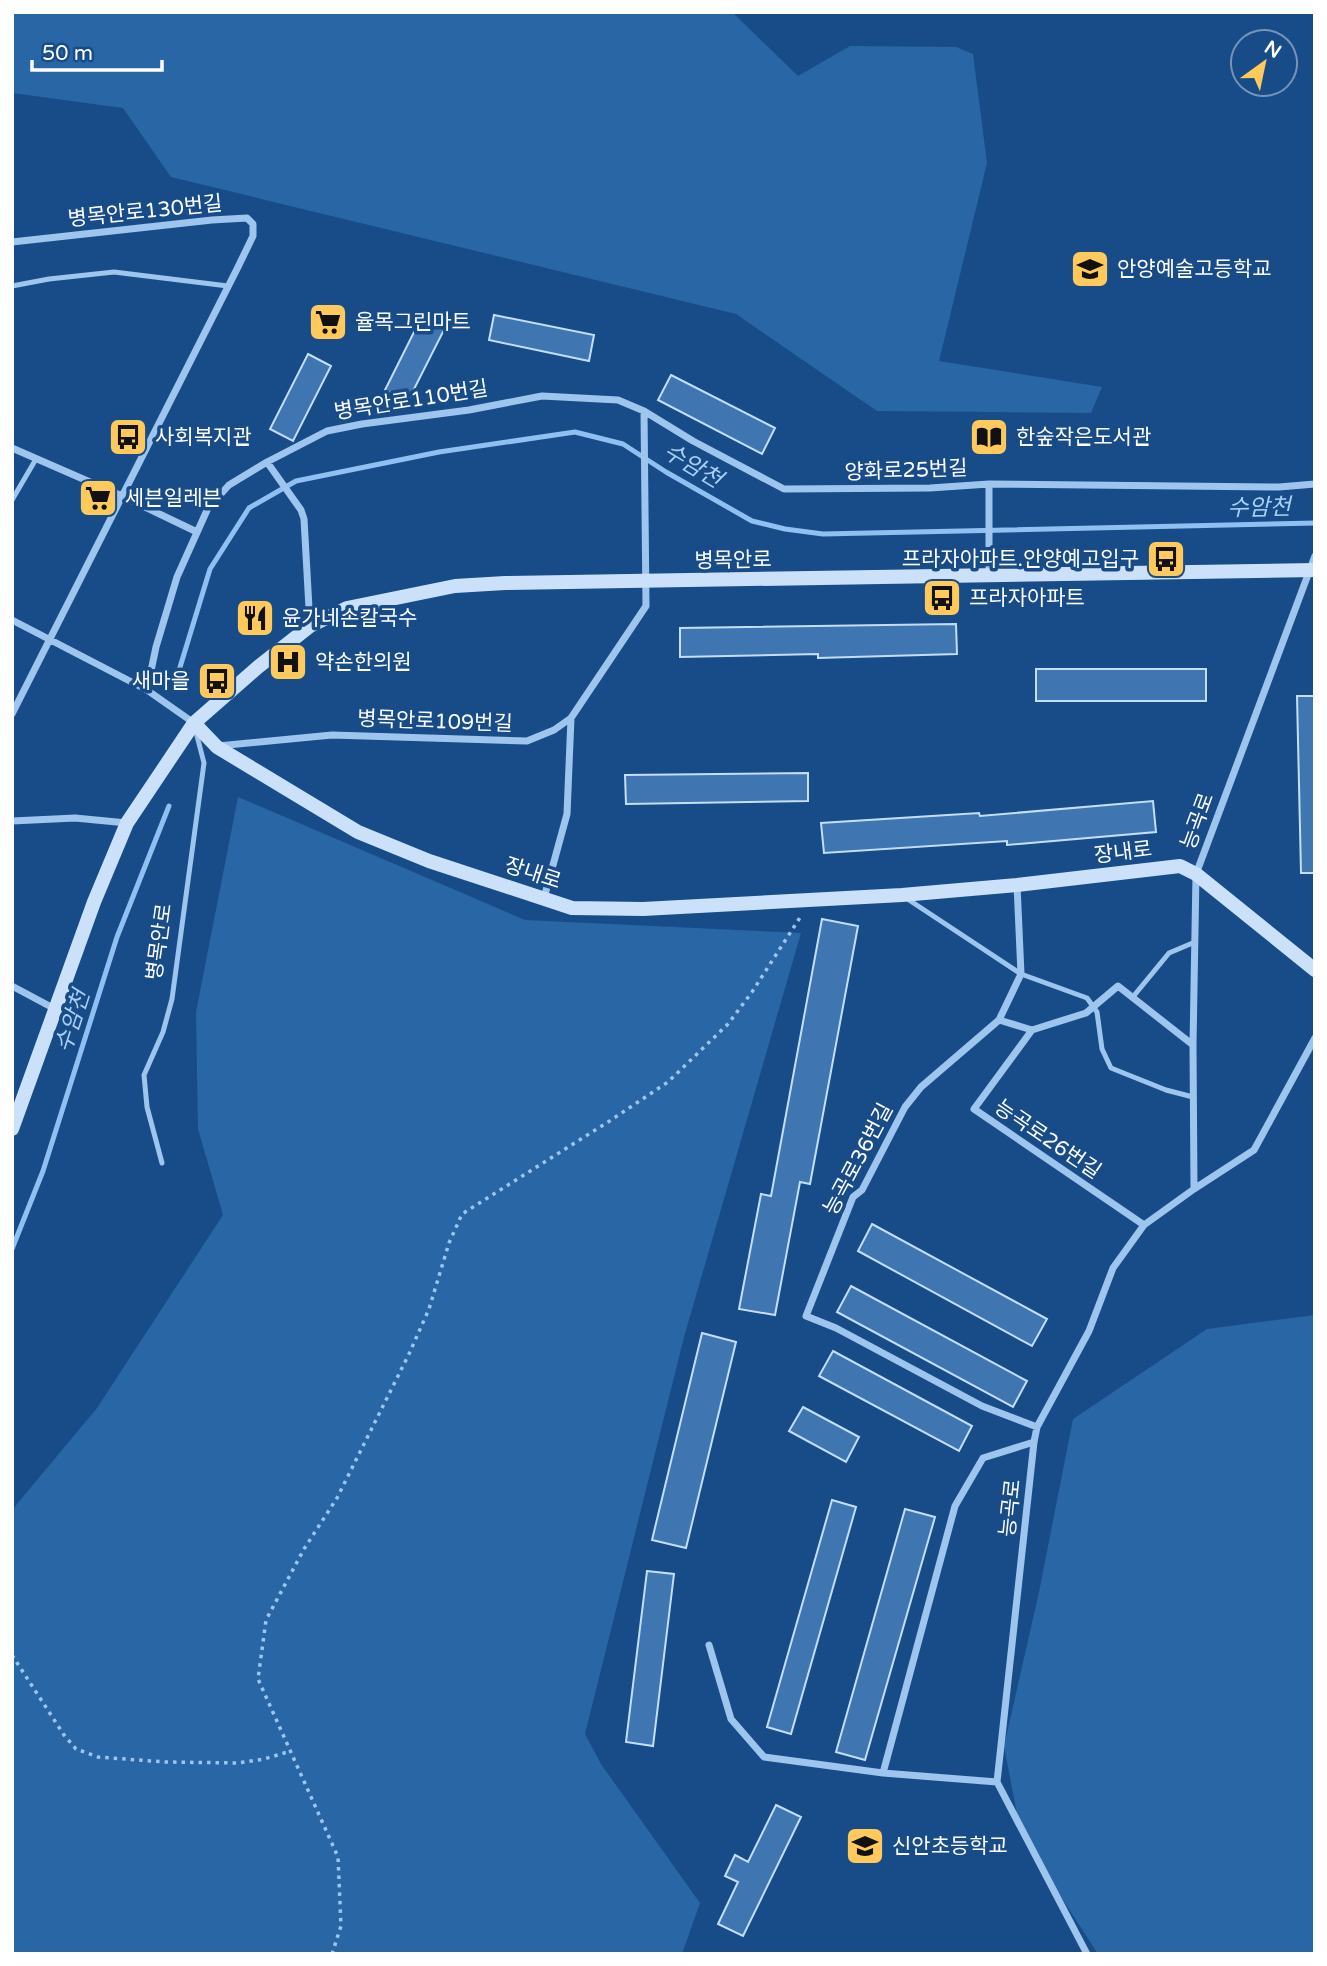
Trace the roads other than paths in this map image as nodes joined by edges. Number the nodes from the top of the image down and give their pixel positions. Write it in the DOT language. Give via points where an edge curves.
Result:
graph roads {
  1 [pos="12,242"];
  2 [pos="12,286"];
  3 [pos="228,286"];
  4 [pos="643,411"];
  5 [pos="12,448"];
  6 [pos="36,459"];
  7 [pos="267,463"];
  8 [pos="989,484"];
  9 [pos="1315,484"];
  10 [pos="122,496"];
  11 [pos="12,500"];
  12 [pos="197,532"];
  13 [pos="1315,556"];
  14 [pos="1311,570"];
  15 [pos="989,576"];
  16 [pos="646,583"];
  17 [pos="12,620"];
  18 [pos="310,626"];
  19 [pos="52,639"];
  20 [pos="147,690"];
  21 [pos="12,714"];
  22 [pos="570,718"];
  23 [pos="194,723"];
  24 [pos="217,747"];
  25 [pos="12,821"];
  26 [pos="127,823"];
  27 [pos="1196,874"];
  28 [pos="1017,886"];
  29 [pos="902,895"];
  30 [pos="544,898"];
  31 [pos="1195,942"];
  32 [pos="1315,970"];
  33 [pos="1021,974"];
  34 [pos="12,986"];
  35 [pos="1132,998"];
  36 [pos="1093,1005"];
  37 [pos="55,1010"];
  38 [pos="999,1020"];
  39 [pos="1032,1030"];
  40 [pos="1315,1038"];
  41 [pos="1193,1045"];
  42 [pos="1193,1097"];
  43 [pos="12,1129"];
  44 [pos="162,1163"];
  45 [pos="1194,1189"];
  46 [pos="1144,1225"];
  47 [pos="1037,1427"];
  48 [pos="1034,1442"];
  49 [pos="709,1645"];
  50 [pos="883,1773"];
  51 [pos="997,1782"];
  52 [pos="1087,1954"];
  1 -- 3 [label="street, 병목안로130번길" via="247,218 253,224 253,236"];
  2 -- 3 [label="lane" via="114,272"];
  3 -- 10 [label="street, 병목안로130번길"];
  4 -- 7 [label="street, 병목안로110번길" via="618,400 542,396 327,431"];
  4 -- 8 [label="street, 양화로25번길" via="783,489"];
  4 -- 16 [label="street"];
  5 -- 6 [label="street"];
  6 -- 10 [label="street"];
  6 -- 11 [label="lane"];
  7 -- 12 [label="street, 병목안로110번길" via="229,485 208,508"];
  7 -- 18 [label="street" via="304,519"];
  8 -- 9 [label="street, 양화로25번길"];
  8 -- 15 [label="street"];
  10 -- 12 [label="street"];
  10 -- 19 [label="street, 병목안로130번길"];
  12 -- 20 [label="street, 병목안로110번길" via="177,577"];
  13 -- 14 [label="street, 능곡로"];
  14 -- 15 [label="street, 병목안로"];
  14 -- 27 [label="street, 능곡로"];
  15 -- 16 [label="street, 병목안로"];
  16 -- 18 [label="street, 병목안로" via="455,586 347,608"];
  16 -- 22 [label="street, 병목안로109번길" via="646,606"];
  17 -- 19 [label="street"];
  18 -- 23 [label="street, 병목안로"];
  19 -- 20 [label="street"];
  19 -- 21 [label="street, 병목안로130번길"];
  20 -- 23 [label="street"];
  22 -- 24 [label="street, 병목안로109번길" via="527,741 332,736"];
  22 -- 30 [label="street" via="567,814"];
  23 -- 24 [label="street, 장내로"];
  23 -- 26 [label="street, 병목안로"];
  23 -- 44 [label="lane, 병목안로" via="204,763 182,934 169,1010 144,1075 146,1107"];
  24 -- 30 [label="street, 장내로" via="358,832 429,861"];
  25 -- 26 [label="street" via="75,818"];
  26 -- 37 [label="street, 병목안로"];
  27 -- 28 [label="street, 장내로" via="1180,866"];
  27 -- 31 [label="street, 능곡로"];
  27 -- 32 [label="street, 장내로"];
  28 -- 29 [label="street, 장내로"];
  28 -- 33 [label="street, 능곡로36번길"];
  29 -- 30 [label="street, 장내로" via="643,909 572,908"];
  29 -- 33 [label="lane"];
  31 -- 35 [label="lane" via="1169,953"];
  31 -- 41 [label="street, 능곡로"];
  33 -- 36 [label="lane" via="1087,998"];
  33 -- 38 [label="street, 능곡로36번길"];
  34 -- 37 [label="street"];
  35 -- 36 [label="street" via="1118,986"];
  35 -- 41 [label="street"];
  36 -- 39 [label="street" via="1086,1013"];
  36 -- 42 [label="lane" via="1111,1068"];
  37 -- 43 [label="street, 병목안로"];
  38 -- 39 [label="street"];
  38 -- 47 [label="street, 능곡로36번길" via="921,1087 905,1107 862,1190 853,1197 806,1316 982,1406"];
  39 -- 46 [label="street, 능곡로26번길" via="974,1109"];
  40 -- 45 [label="street" via="1254,1150"];
  41 -- 42 [label="street, 능곡로"];
  42 -- 45 [label="street, 능곡로"];
  45 -- 46 [label="street, 능곡로"];
  46 -- 47 [label="street, 능곡로" via="1113,1268 1089,1331"];
  47 -- 48 [label="street, 능곡로"];
  48 -- 50 [label="street" via="983,1458 955,1506"];
  48 -- 51 [label="street, 능곡로"];
  49 -- 50 [label="street" via="731,1719 764,1757"];
  50 -- 51 [label="street"];
  51 -- 52 [label="street"];
}
